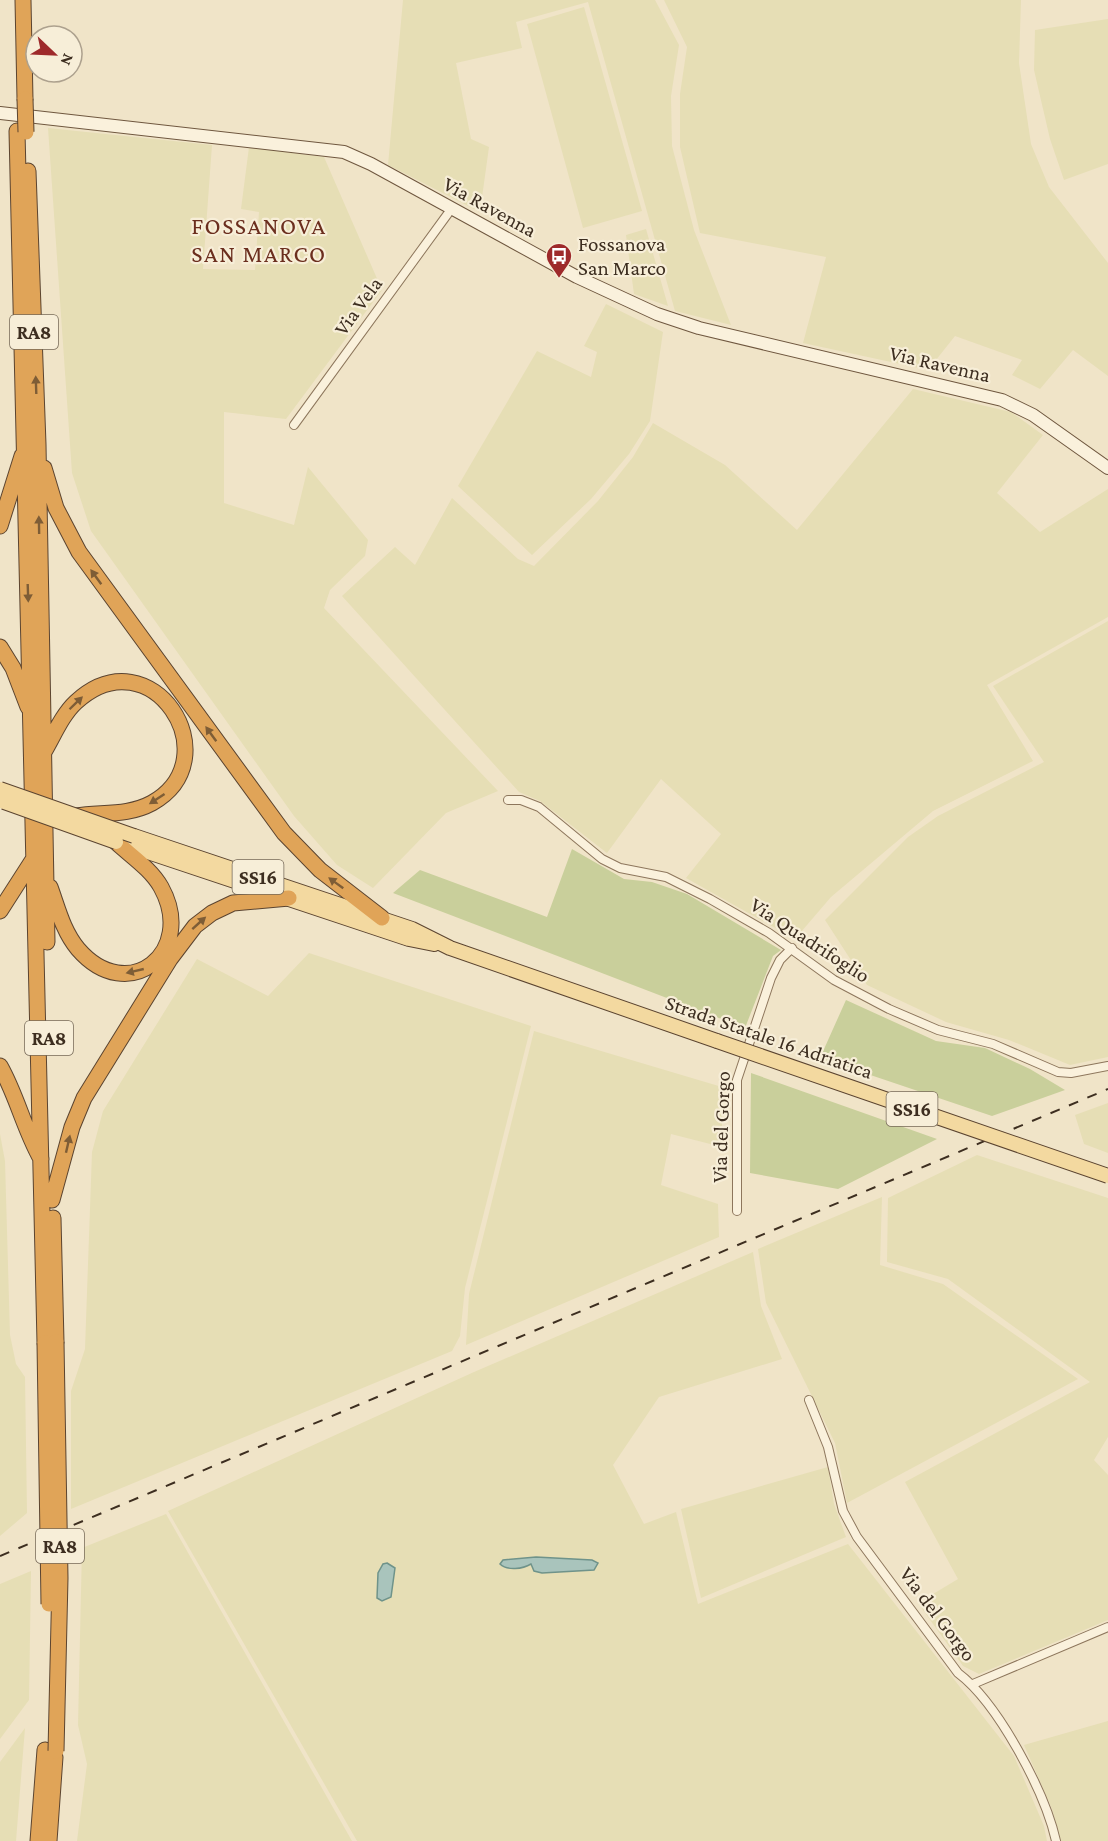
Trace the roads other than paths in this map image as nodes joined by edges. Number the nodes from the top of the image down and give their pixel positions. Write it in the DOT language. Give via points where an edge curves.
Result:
graph roads {
  1 [pos="13,0"];
  2 [pos="23,0"];
  3 [pos="21,98"];
  4 [pos="0,113"];
  5 [pos="452,208"];
  6 [pos="294,425"];
  7 [pos="31,447"];
  8 [pos="1108,468"];
  9 [pos="0,526"];
  10 [pos="0,647"];
  11 [pos="32,714"];
  12 [pos="44,752"];
  13 [pos="1,799"];
  14 [pos="508,800"];
  15 [pos="76,816"];
  16 [pos="116,842"];
  17 [pos="135,848"];
  18 [pos="34,858"];
  19 [pos="45,876"];
  20 [pos="289,898"];
  21 [pos="0,911"];
  22 [pos="382,918"];
  23 [pos="450,948"];
  24 [pos="792,948"];
  25 [pos="0,1066"];
  26 [pos="1108,1066"];
  27 [pos="41,1159"];
  28 [pos="1108,1176"];
  29 [pos="52,1200"];
  30 [pos="737,1211"];
  31 [pos="50,1342"];
  32 [pos="809,1400"];
  33 [pos="1108,1627"];
  34 [pos="973,1684"];
  35 [pos="50,1750"];
  36 [pos="38,1841"];
  37 [pos="49,1841"];
  38 [pos="1056,1841"];
  1 -- 3 [label="highway"];
  2 -- 3 [label="highway"];
  3 -- 7 [label="highway, RA8"];
  4 -- 5 [label="main road, Via Ravenna" via="344,152"];
  5 -- 6 [label="street, Via Vela"];
  5 -- 8 [label="main road, Via Ravenna" via="577,277 669,318 1002,400 1033,415"];
  7 -- 9 [label="highway" via="13,476"];
  7 -- 11 [label="highway, RA8, one-way"];
  12 -- 7 [label="highway, RA8, one-way"];
  22 -- 7 [label="highway, one-way" via="320,870 290,839 89,567 56,508"];
  10 -- 11 [label="highway"];
  11 -- 18 [label="highway, RA8"];
  12 -- 15 [label="highway, one-way" via="69,709 103,685 127,681 156,690 177,718 186,752 182,770 167,792 136,809"];
  12 -- 19 [label="highway, RA8"];
  13 -- 15 [label="main road, Strada Statale 16 Adriatica / SS16, bridge"];
  13 -- 16 [label="main road, Strada Statale 16 Adriatica / SS16, bridge"];
  14 -- 24 [label="street, Via Quadrifoglio" via="539,807 602,859 620,868 643,870 686,885"];
  15 -- 17 [label="main road, Strada Statale 16 Adriatica / SS16, bridge"];
  16 -- 17 [label="highway"];
  17 -- 19 [label="highway, one-way" via="162,888 172,926 160,958 132,974 103,969 79,951 60,919"];
  17 -- 20 [label="main road, Strada Statale 16 Adriatica / SS16"];
  17 -- 22 [label="main road, Strada Statale 16 Adriatica / SS16"];
  18 -- 21 [label="highway"];
  18 -- 27 [label="highway, RA8"];
  19 -- 29 [label="highway, RA8"];
  20 -- 23 [label="main road, Strada Statale 16 Adriatica / SS16" via="409,939"];
  29 -- 20 [label="highway, one-way" via="84,1098 186,935 212,913 233,903"];
  22 -- 23 [label="main road, Strada Statale 16 Adriatica / SS16"];
  23 -- 28 [label="main road, Strada Statale 16 Adriatica / SS16, bridge"];
  24 -- 26 [label="street, Via Quadrifoglio" via="845,986 938,1030 993,1044 1058,1072"];
  24 -- 30 [label="street, Via del Gorgo" via="771,978 737,1080"];
  25 -- 27 [label="highway"];
  27 -- 31 [label="highway, RA8"];
  29 -- 31 [label="highway, RA8"];
  31 -- 35 [label="highway, RA8, bridge"];
  32 -- 34 [label="street, Via del Gorgo" via="828,1447 843,1511 857,1537 958,1673"];
  33 -- 34 [label="street"];
  34 -- 38 [label="street, Via del Gorgo" via="1019,1752"];
  35 -- 36 [label="highway, RA8"];
  35 -- 37 [label="highway, RA8"];
}
